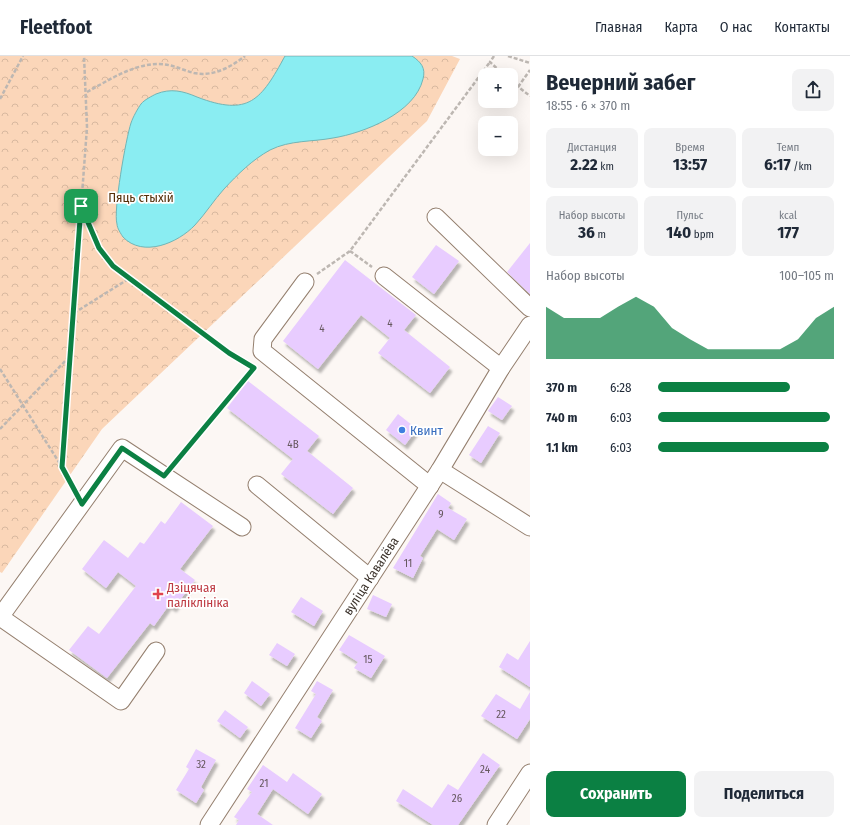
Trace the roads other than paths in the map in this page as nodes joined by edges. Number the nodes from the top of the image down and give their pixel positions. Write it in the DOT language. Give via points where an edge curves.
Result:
graph roads {
  1 [pos="436,217"];
  2 [pos="384,276"];
  3 [pos="305,282"];
  4 [pos="530,308"];
  5 [pos="530,325"];
  6 [pos="501,368"];
  7 [pos="440,470"];
  8 [pos="257,485"];
  9 [pos="430,486"];
  10 [pos="242,527"];
  11 [pos="530,527"];
  12 [pos="370,578"];
  13 [pos="0,617"];
  14 [pos="156,651"];
  15 [pos="530,773"];
  16 [pos="209,825"];
  17 [pos="496,825"];
  1 -- 4 [label="street"];
  2 -- 6 [label="street"];
  3 -- 9 [label="street" via="263,339 262,351"];
  5 -- 6 [label="street, вуліца Кавалёва"];
  6 -- 7 [label="street, вуліца Кавалёва"];
  7 -- 9 [label="street, вуліца Кавалёва"];
  7 -- 11 [label="street"];
  8 -- 12 [label="street"];
  9 -- 12 [label="street, вуліца Кавалёва"];
  10 -- 13 [label="street" via="122,448"];
  12 -- 16 [label="street, вуліца Кавалёва"];
  13 -- 14 [label="street" via="121,701"];
  15 -- 17 [label="street"];
}
